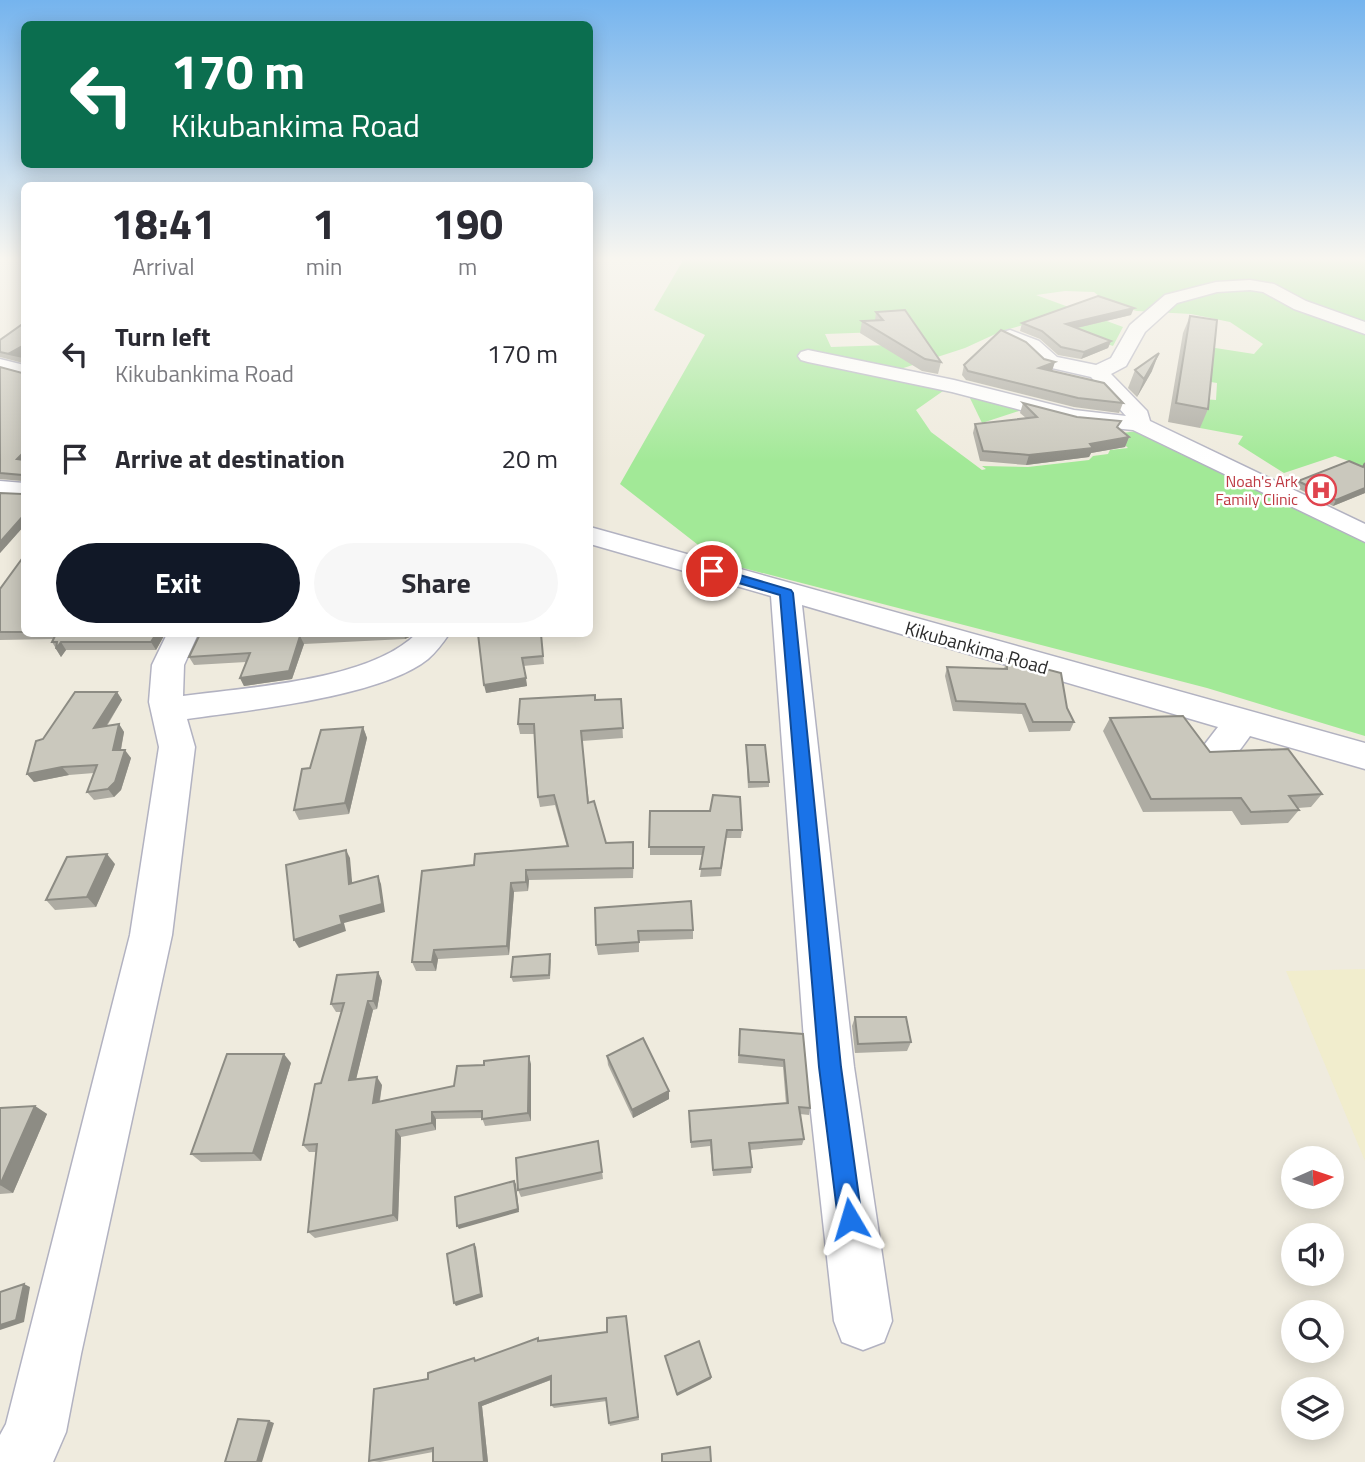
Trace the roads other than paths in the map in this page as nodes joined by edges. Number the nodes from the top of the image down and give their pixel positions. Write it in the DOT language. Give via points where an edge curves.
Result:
graph roads {
  1 [pos="1141,325"];
  2 [pos="1010,336"];
  3 [pos="808,356"];
  4 [pos="0,365"];
  5 [pos="21,371"];
  6 [pos="1098,372"];
  7 [pos="1150,392"];
  8 [pos="1138,424"];
  9 [pos="1163,435"];
  10 [pos="0,489"];
  11 [pos="21,491"];
  12 [pos="1365,534"];
  13 [pos="593,536"];
  14 [pos="786,593"];
  15 [pos="181,637"];
  16 [pos="431,637"];
  17 [pos="168,709"];
  18 [pos="1236,720"];
  19 [pos="1216,753"];
  20 [pos="1365,756"];
  21 [pos="863,1321"];
  22 [pos="20,1462"];
  1 -- 6 [label="street" via="1119,362"];
  2 -- 6 [label="street" via="1032,345 1050,362"];
  3 -- 8 [label="street" via="1074,417"];
  4 -- 5 [label="street"];
  6 -- 8 [label="street" via="1139,416"];
  7 -- 9 [label="street" via="1140,398"];
  8 -- 9 [label="street"];
  9 -- 12 [label="street"];
  10 -- 11 [label="street"];
  13 -- 14 [label="street, Kikubankima Road"];
  14 -- 18 [label="street, Kikubankima Road"];
  14 -- 21 [label="street" via="830,1067"];
  15 -- 17 [label="street" via="168,665"];
  16 -- 17 [label="street" via="427,645 390,668 336,684"];
  17 -- 22 [label="street" via="177,747 151,934 35,1432"];
  18 -- 19 [label="street" via="1237,728"];
  18 -- 20 [label="street, Kikubankima Road"];
}
